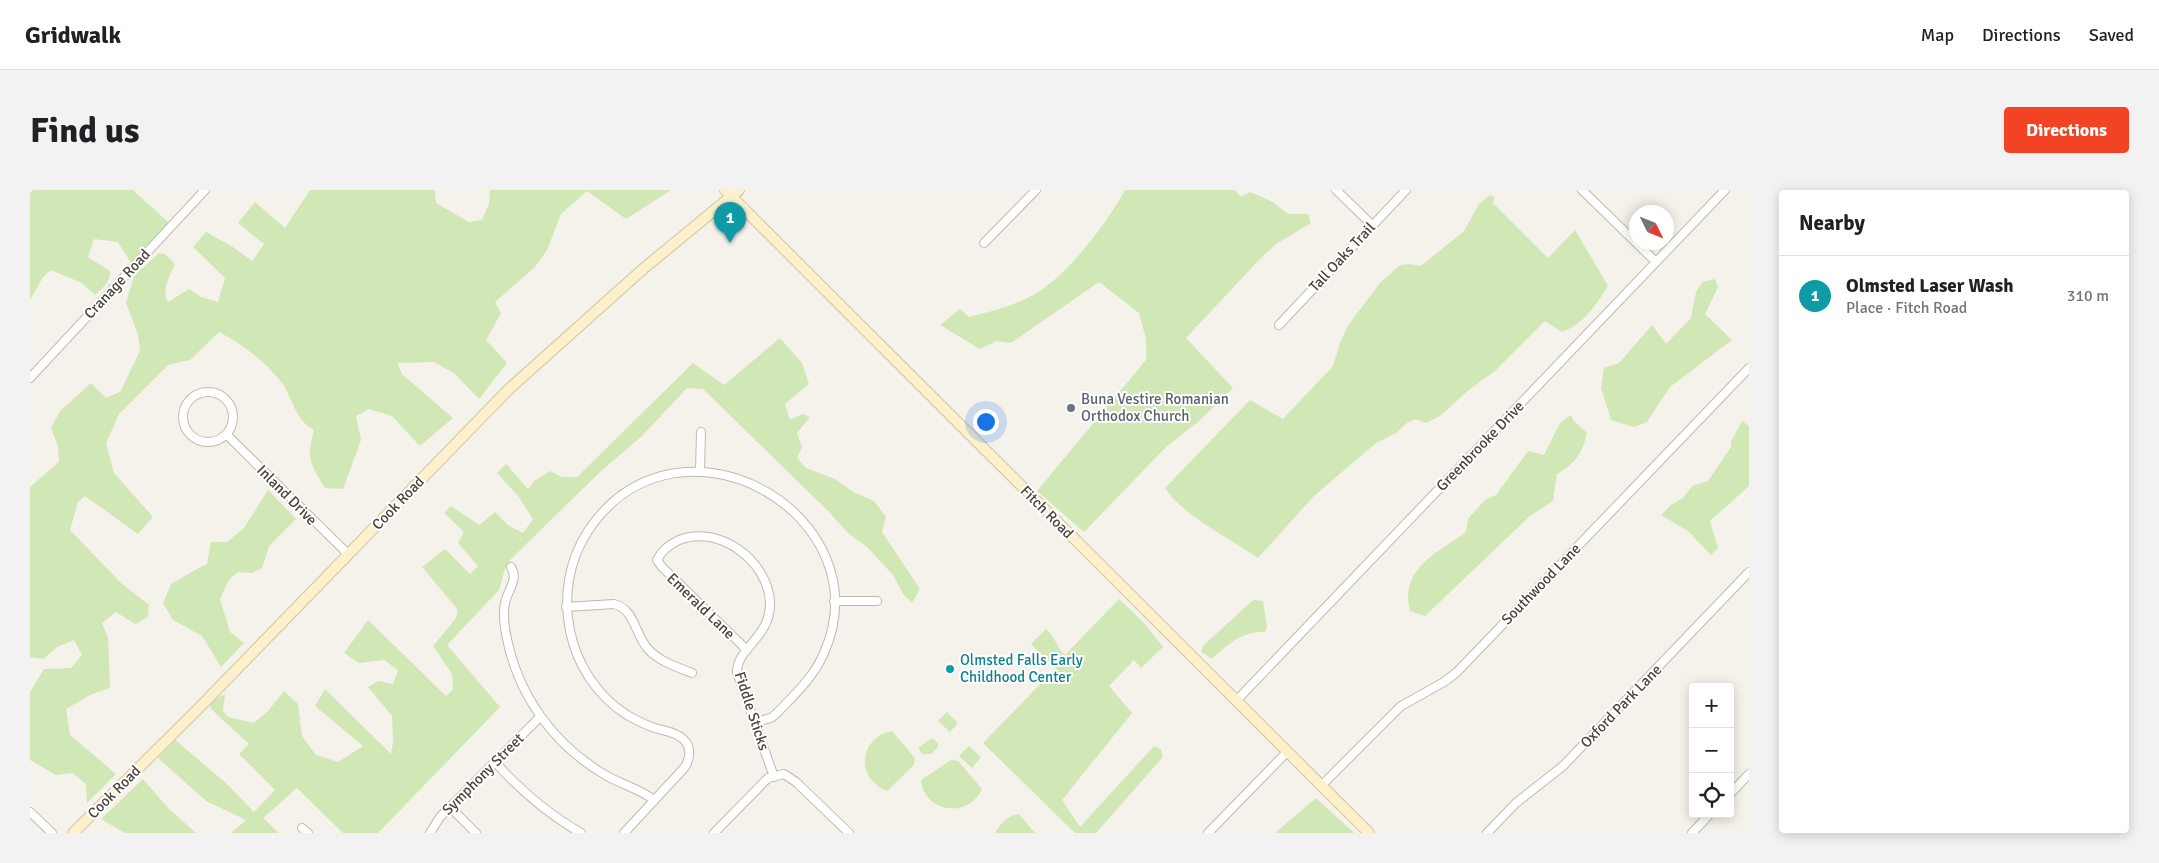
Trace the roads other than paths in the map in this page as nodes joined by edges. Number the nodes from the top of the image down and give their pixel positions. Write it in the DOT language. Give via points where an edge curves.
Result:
graph roads {
  1 [pos="205,190"];
  2 [pos="1036,190"];
  3 [pos="1336,190"];
  4 [pos="1406,190"];
  5 [pos="1582,190"];
  6 [pos="1725,190"];
  7 [pos="732,192"];
  8 [pos="1372,225"];
  9 [pos="984,243"];
  10 [pos="1656,262"];
  11 [pos="1279,325"];
  12 [pos="1749,368"];
  13 [pos="30,378"];
  14 [pos="701,432"];
  15 [pos="227,435"];
  16 [pos="700,471"];
  17 [pos="348,554"];
  18 [pos="658,560"];
  19 [pos="512,567"];
  20 [pos="1749,572"];
  21 [pos="877,601"];
  22 [pos="834,602"];
  23 [pos="566,607"];
  24 [pos="747,650"];
  25 [pos="692,673"];
  26 [pos="1236,701"];
  27 [pos="540,717"];
  28 [pos="755,722"];
  29 [pos="1287,752"];
  30 [pos="495,762"];
  31 [pos="1749,774"];
  32 [pos="774,777"];
  33 [pos="1321,786"];
  34 [pos="1734,790"];
  35 [pos="654,800"];
  36 [pos="450,807"];
  37 [pos="30,812"];
  38 [pos="1706,818"];
  39 [pos="52,833"];
  40 [pos="73,833"];
  41 [pos="430,833"];
  42 [pos="476,833"];
  43 [pos="581,833"];
  44 [pos="624,833"];
  45 [pos="714,833"];
  46 [pos="849,833"];
  47 [pos="1208,833"];
  48 [pos="1369,833"];
  49 [pos="1487,833"];
  50 [pos="1692,833"];
  1 -- 13 [label="street, Cranage Road"];
  2 -- 9 [label="street"];
  3 -- 8 [label="street"];
  4 -- 8 [label="street, Tall Oaks Trail"];
  5 -- 10 [label="street"];
  6 -- 10 [label="street, Greenbrooke Drive"];
  7 -- 17 [label="street, Cook Road" via="509,389"];
  7 -- 26 [label="street, Fitch Road"];
  8 -- 11 [label="street, Tall Oaks Trail"];
  10 -- 26 [label="street, Greenbrooke Drive"];
  12 -- 33 [label="street, Southwood Lane" via="1457,672 1400,706"];
  14 -- 16 [label="street"];
  15 -- 15 [label="street" via="232,427 233,412 220,395 212,392 198,394 187,403 182,415 183,424 191,436 207,443"];
  15 -- 17 [label="street, Inland Drive"];
  16 -- 22 [label="street" via="737,477 760,487 797,516 823,554"];
  16 -- 23 [label="street" via="672,474 648,482 624,494 605,510 588,531 576,556"];
  17 -- 40 [label="street, Cook Road"];
  18 -- 24 [label="street, Emerald Lane"];
  18 -- 24 [label="street, Fiddle Sticks" via="669,545 695,536 708,536 728,543 751,562 764,578 770,602 766,625"];
  19 -- 27 [label="street" via="514,582 504,611 506,633 522,684"];
  20 -- 49 [label="street, Oxford Park Lane" via="1563,766 1516,803"];
  21 -- 22 [label="street"];
  22 -- 28 [label="street" via="830,636 818,665 777,713"];
  23 -- 25 [label="street" via="614,604 621,607 629,614 648,649 663,661"];
  23 -- 35 [label="street" via="575,651 597,688 625,713 649,726 678,735 688,744 687,764"];
  24 -- 28 [label="street, Fiddle Sticks" via="739,661 737,672"];
  26 -- 29 [label="street, Fitch Road"];
  27 -- 30 [label="street, Symphony Street"];
  27 -- 35 [label="street" via="584,762"];
  28 -- 32 [label="street, Fiddle Sticks"];
  29 -- 33 [label="street, Fitch Road"];
  29 -- 47 [label="street"];
  30 -- 36 [label="street, Symphony Street"];
  30 -- 43 [label="street" via="535,802"];
  31 -- 34 [label="street"];
  32 -- 45 [label="street" via="768,778"];
  32 -- 46 [label="street" via="784,774 796,782"];
  33 -- 48 [label="street, Fitch Road"];
  35 -- 44 [label="street"];
  36 -- 41 [label="street, Symphony Street"];
  36 -- 42 [label="street"];
  37 -- 39 [label="street"];
  38 -- 50 [label="street"];
}
